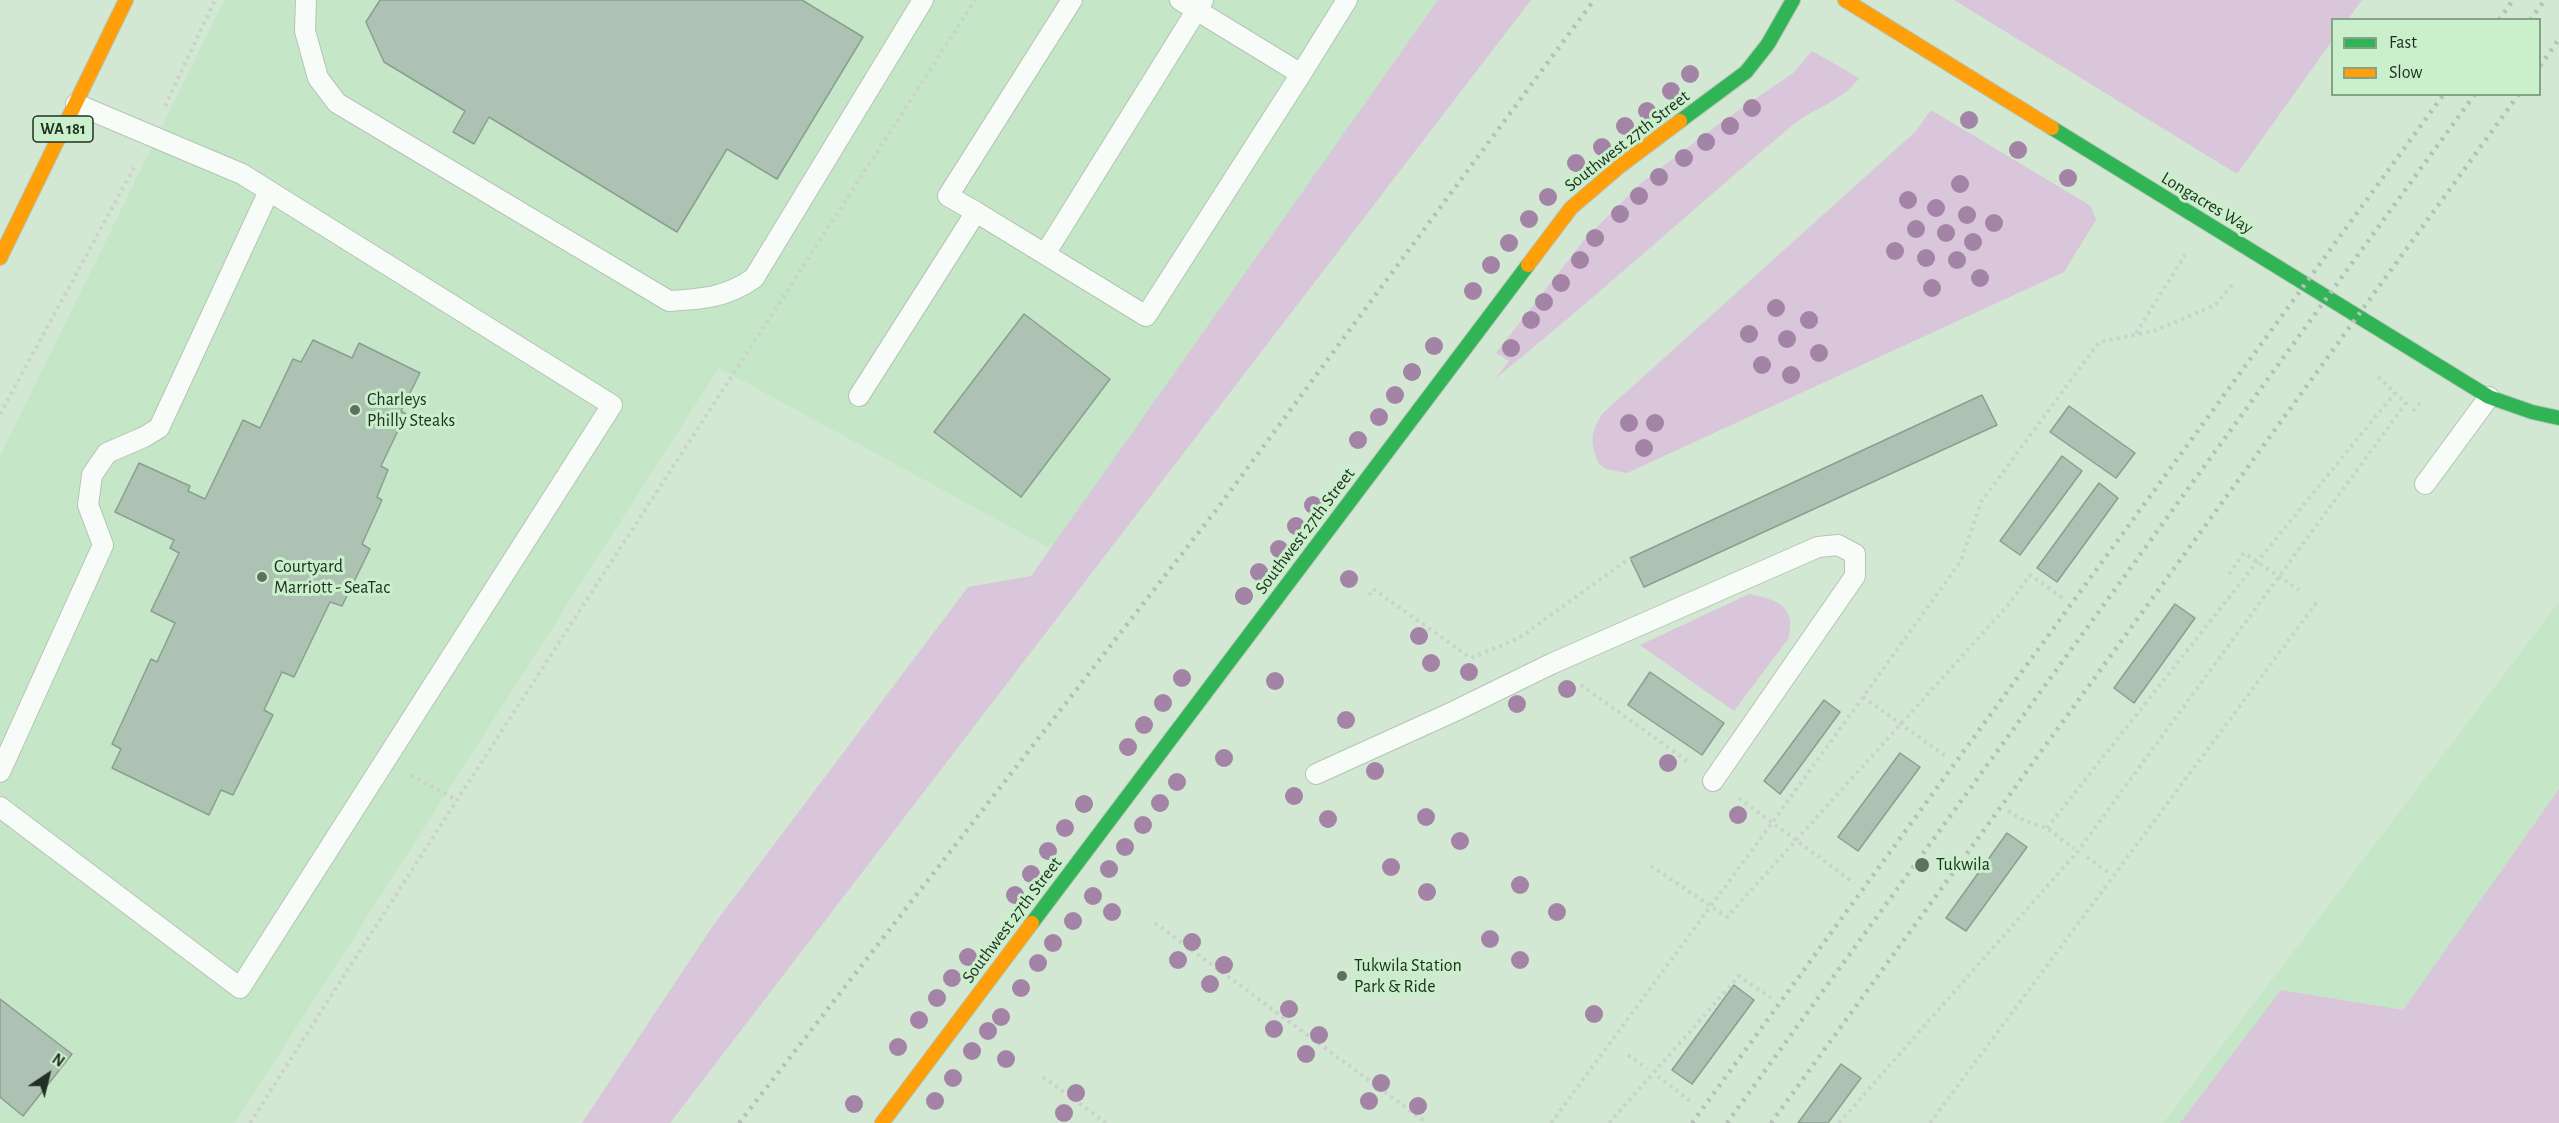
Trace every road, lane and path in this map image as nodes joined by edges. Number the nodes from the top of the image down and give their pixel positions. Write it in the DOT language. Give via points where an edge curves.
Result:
graph roads {
  1 [pos="126,0"];
  2 [pos="215,0"];
  3 [pos="306,0"];
  4 [pos="923,0"];
  5 [pos="975,0"];
  6 [pos="1072,0"];
  7 [pos="1347,0"];
  8 [pos="1793,0"];
  9 [pos="1845,0"];
  10 [pos="1193,3"];
  11 [pos="1301,74"];
  12 [pos="76,104"];
  13 [pos="151,136"];
  14 [pos="269,191"];
  15 [pos="976,212"];
  16 [pos="2187,251"];
  17 [pos="1045,254"];
  18 [pos="0,258"];
  19 [pos="2235,282"];
  20 [pos="2136,333"];
  21 [pos="859,396"];
  22 [pos="2489,397"];
  23 [pos="2422,400"];
  24 [pos="2413,411"];
  25 [pos="0,414"];
  26 [pos="2559,418"];
  27 [pos="2425,484"];
  28 [pos="1630,558"];
  29 [pos="2257,561"];
  30 [pos="2229,574"];
  31 [pos="2278,576"];
  32 [pos="2299,590"];
  33 [pos="1370,595"];
  34 [pos="2063,598"];
  35 [pos="2317,602"];
  36 [pos="1576,681"];
  37 [pos="1863,697"];
  38 [pos="1901,724"];
  39 [pos="1947,757"];
  40 [pos="1691,764"];
  41 [pos="0,772"];
  42 [pos="406,772"];
  43 [pos="1316,774"];
  44 [pos="1713,781"];
  45 [pos="1738,797"];
  46 [pos="455,800"];
  47 [pos="0,807"];
  48 [pos="2008,811"];
  49 [pos="1772,823"];
  50 [pos="2047,828"];
  51 [pos="1796,841"];
  52 [pos="2074,849"];
  53 [pos="2087,857"];
  54 [pos="1651,866"];
  55 [pos="2110,874"];
  56 [pos="1854,883"];
  57 [pos="1710,907"];
  58 [pos="1155,923"];
  59 [pos="1771,998"];
  60 [pos="1628,1055"];
  61 [pos="1647,1069"];
  62 [pos="1043,1077"];
  63 [pos="1658,1077"];
  64 [pos="1694,1104"];
  65 [pos="250,1123"];
  66 [pos="882,1123"];
  67 [pos="1106,1123"];
  68 [pos="1427,1123"];
  69 [pos="1551,1123"];
  70 [pos="1609,1123"];
  71 [pos="1839,1123"];
  72 [pos="1930,1123"];
  1 -- 12 [label="street, WA 181"];
  2 -- 13 [label="path"];
  3 -- 4 [label="lane" via="305,31 318,78 337,103 669,301 737,290 753,278"];
  5 -- 46 [label="path"];
  6 -- 15 [label="lane" via="948,196"];
  7 -- 11 [label="lane"];
  8 -- 66 [label="street, Southwest 27th Street" via="1768,44 1746,72 1570,208"];
  9 -- 22 [label="street, Longacres Way"];
  10 -- 11 [label="lane"];
  10 -- 17 [label="lane"];
  11 -- 17 [label="lane" via="1146,316"];
  12 -- 13 [label="lane"];
  12 -- 18 [label="street, WA 181"];
  13 -- 14 [label="lane" via="242,174"];
  13 -- 25 [label="path"];
  14 -- 41 [label="lane" via="159,428 107,453 92,475 88,505 103,545"];
  14 -- 47 [label="lane" via="612,405 240,988"];
  15 -- 17 [label="lane"];
  15 -- 21 [label="lane"];
  16 -- 20 [label="path"];
  19 -- 20 [label="path" via="2215,305 2154,331"];
  20 -- 37 [label="path" via="2099,342 2092,351 1981,502 1961,561"];
  22 -- 26 [label="street, Longacres Way"];
  22 -- 27 [label="lane"];
  23 -- 24 [label="path"];
  28 -- 33 [label="path" via="1519,638 1471,658 1373,589"];
  29 -- 30 [label="path" via="2244,553"];
  29 -- 31 [label="path"];
  29 -- 31 [label="path" via="2395,393 2406,403"];
  29 -- 50 [label="path"];
  31 -- 32 [label="path"];
  31 -- 71 [label="path" via="2078,851"];
  34 -- 38 [label="path" via="2030,576"];
  35 -- 72 [label="path"];
  36 -- 40 [label="path"];
  37 -- 38 [label="path"];
  37 -- 49 [label="path"];
  38 -- 39 [label="path"];
  38 -- 51 [label="path"];
  42 -- 46 [label="path"];
  43 -- 44 [label="lane" via="1551,664 1818,547 1838,545 1855,554 1855,576"];
  45 -- 49 [label="path"];
  46 -- 65 [label="path"];
  48 -- 50 [label="path"];
  49 -- 51 [label="path"];
  49 -- 57 [label="path"];
  50 -- 52 [label="path"];
  51 -- 56 [label="path"];
  51 -- 57 [label="path" via="1727,917"];
  53 -- 55 [label="path"];
  54 -- 57 [label="path"];
  57 -- 69 [label="path"];
  58 -- 68 [label="path"];
  59 -- 70 [label="path" via="1739,976"];
  60 -- 61 [label="path"];
  62 -- 67 [label="path"];
  63 -- 64 [label="path"];
}
